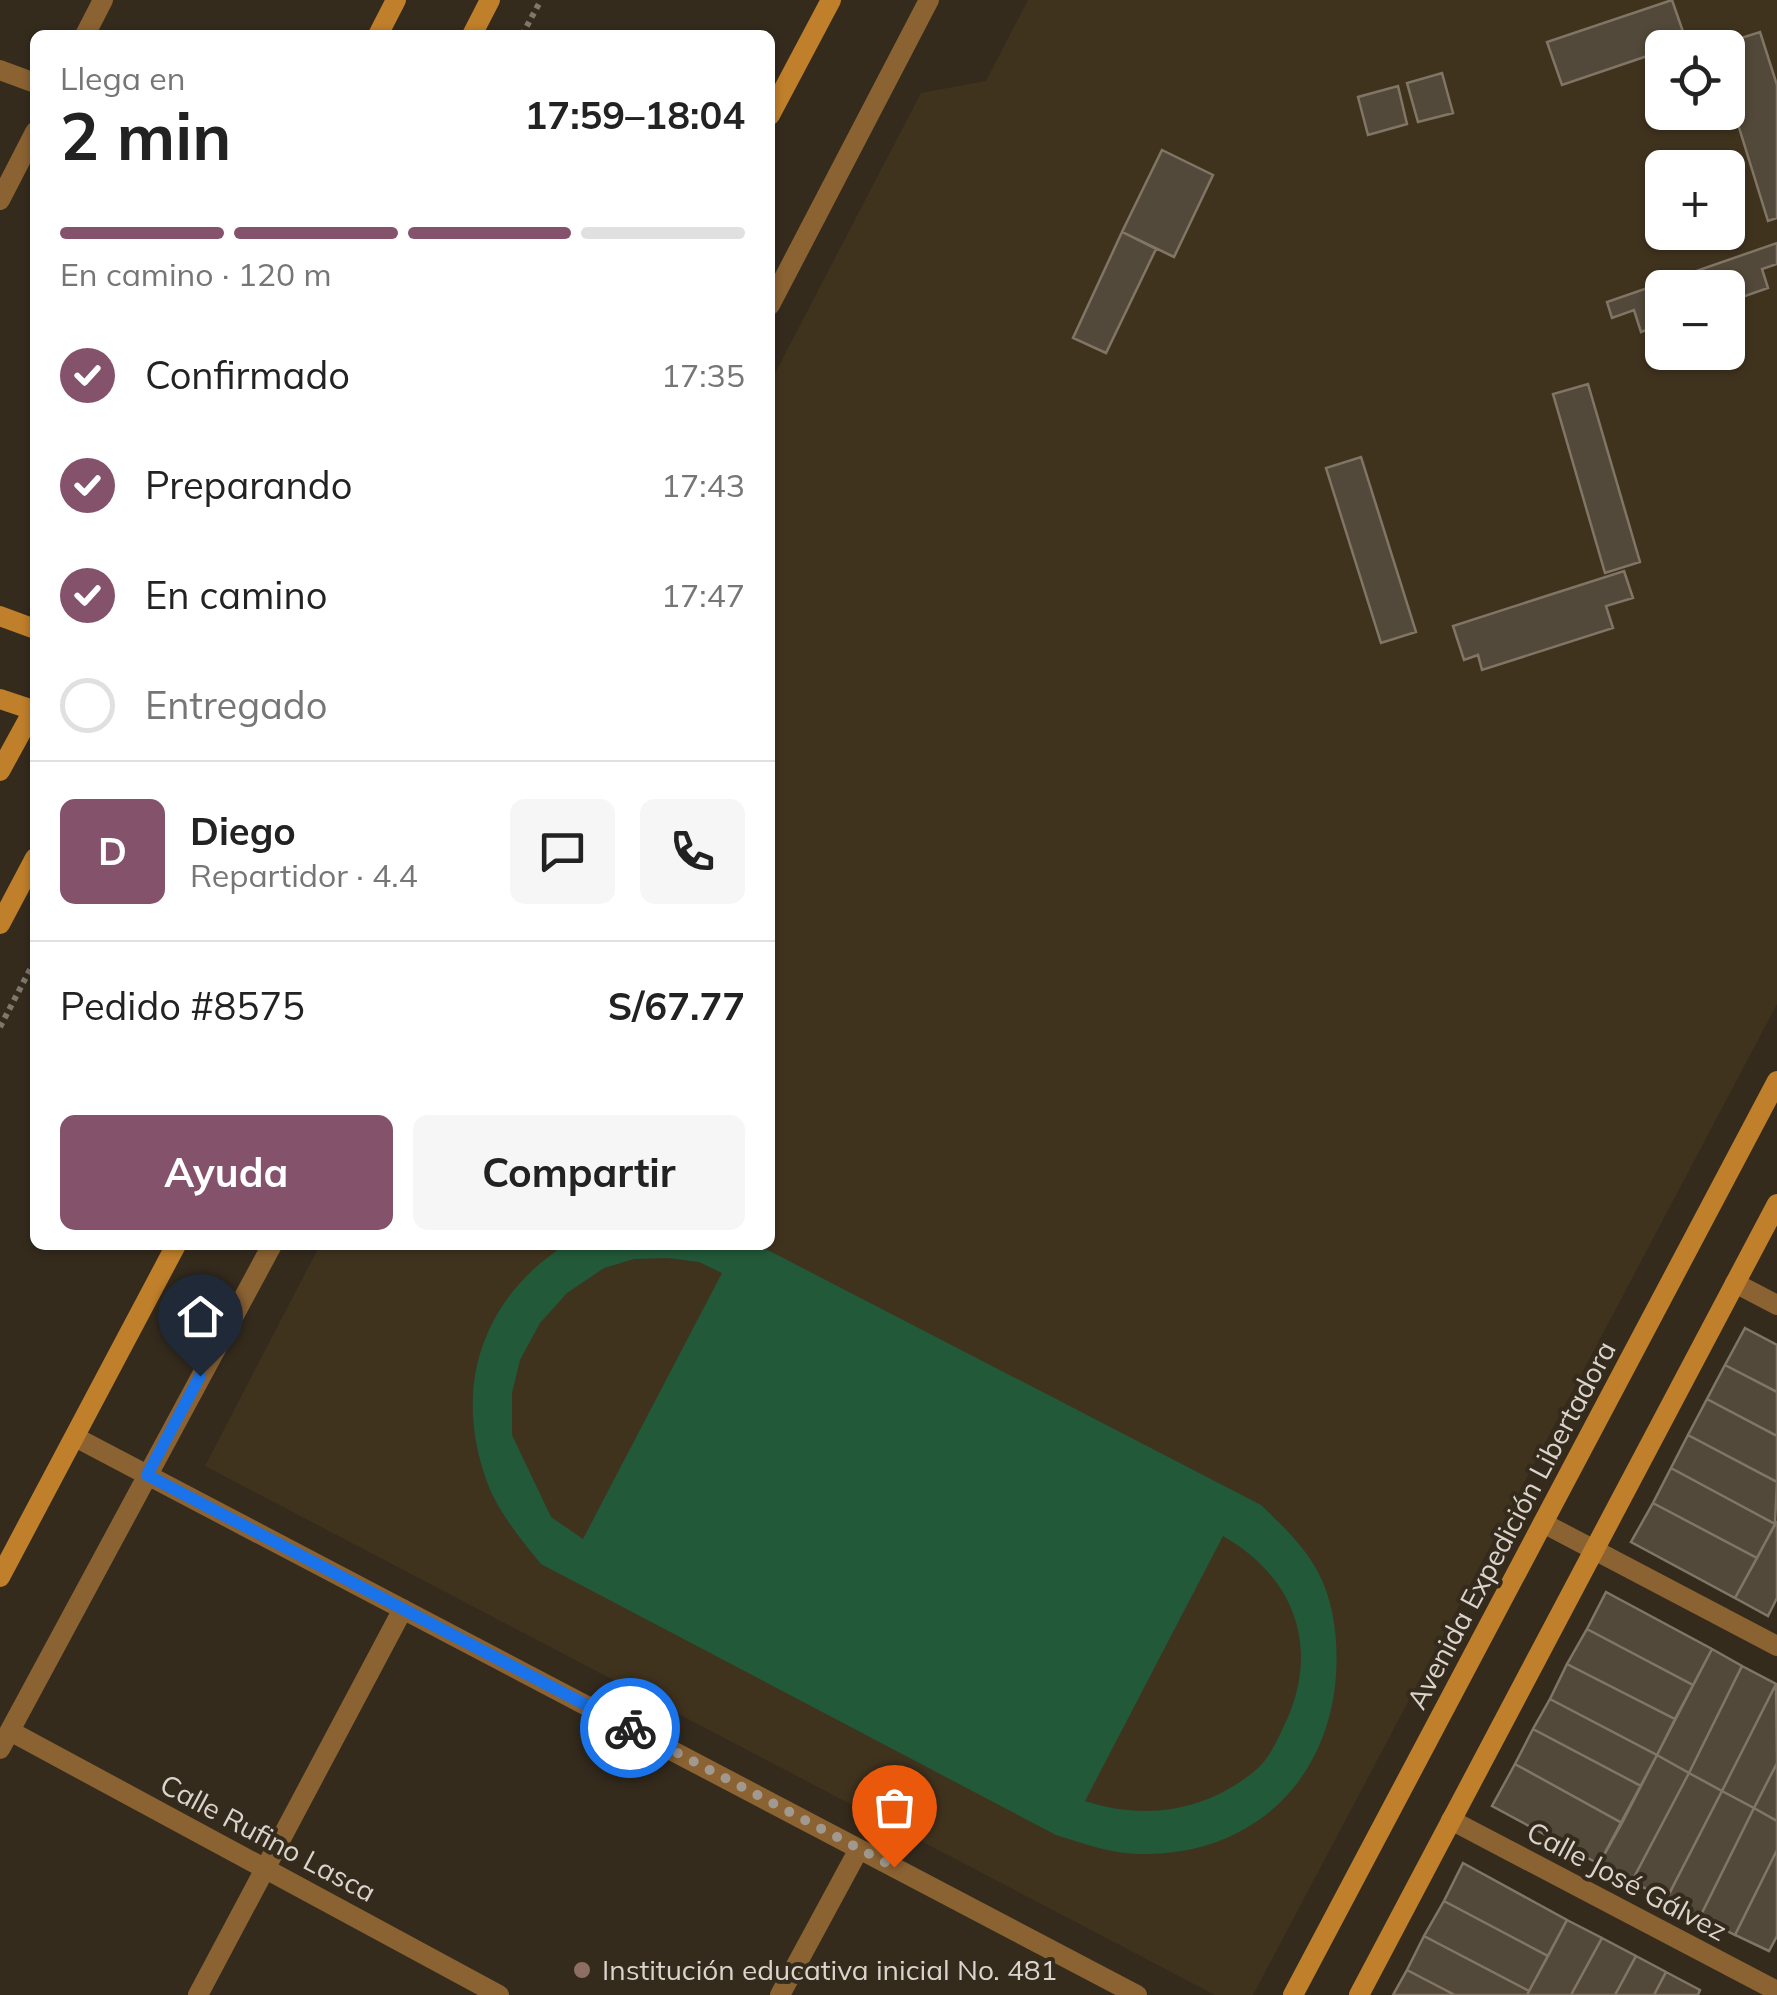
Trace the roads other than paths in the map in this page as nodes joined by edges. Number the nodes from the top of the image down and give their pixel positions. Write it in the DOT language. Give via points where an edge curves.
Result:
graph roads {
  1 [pos="103,0"];
  2 [pos="396,0"];
  3 [pos="490,0"];
  4 [pos="830,0"];
  5 [pos="929,0"];
  6 [pos="88,30"];
  7 [pos="381,30"];
  8 [pos="475,30"];
  9 [pos="0,70"];
  10 [pos="30,80"];
  11 [pos="775,105"];
  12 [pos="30,142"];
  13 [pos="0,200"];
  14 [pos="775,294"];
  15 [pos="0,616"];
  16 [pos="30,627"];
  17 [pos="0,698"];
  18 [pos="30,709"];
  19 [pos="30,717"];
  20 [pos="0,771"];
  21 [pos="30,867"];
  22 [pos="0,924"];
  23 [pos="1777,1080"];
  24 [pos="1777,1204"];
  25 [pos="173,1250"];
  26 [pos="269,1250"];
  27 [pos="1735,1283"];
  28 [pos="1777,1305"];
  29 [pos="75,1437"];
  30 [pos="147,1475"];
  31 [pos="1542,1523"];
  32 [pos="1594,1549"];
  33 [pos="0,1577"];
  34 [pos="402,1609"];
  35 [pos="1777,1646"];
  36 [pos="5,1740"];
  37 [pos="1451,1820"];
  38 [pos="859,1849"];
  39 [pos="266,1868"];
  40 [pos="1777,1991"];
  41 [pos="198,1995"];
  42 [pos="499,1995"];
  43 [pos="780,1995"];
  44 [pos="1137,1995"];
  45 [pos="1293,1995"];
  46 [pos="1358,1995"];
  1 -- 6 [label="street"];
  2 -- 7 [label="street"];
  3 -- 8 [label="street"];
  4 -- 11 [label="street"];
  5 -- 14 [label="street"];
  9 -- 10 [label="street"];
  12 -- 13 [label="street"];
  15 -- 16 [label="street"];
  17 -- 18 [label="street"];
  19 -- 20 [label="street"];
  21 -- 22 [label="street"];
  23 -- 31 [label="street, Avenida Expedición Libertadora"];
  24 -- 27 [label="street"];
  25 -- 29 [label="street"];
  26 -- 30 [label="street"];
  27 -- 28 [label="street"];
  27 -- 32 [label="street"];
  29 -- 30 [label="street"];
  29 -- 33 [label="street"];
  30 -- 34 [label="street"];
  30 -- 36 [label="street"];
  31 -- 32 [label="street"];
  31 -- 45 [label="street, Avenida Expedición Libertadora"];
  32 -- 35 [label="street"];
  32 -- 37 [label="street"];
  34 -- 38 [label="street"];
  34 -- 39 [label="street"];
  36 -- 39 [label="street, Calle Rufino Lasca"];
  37 -- 40 [label="street, Calle José Gálvez"];
  37 -- 46 [label="street"];
  38 -- 43 [label="street"];
  38 -- 44 [label="street"];
  39 -- 41 [label="street"];
  39 -- 42 [label="street, Calle Rufino Lasca"];
}
